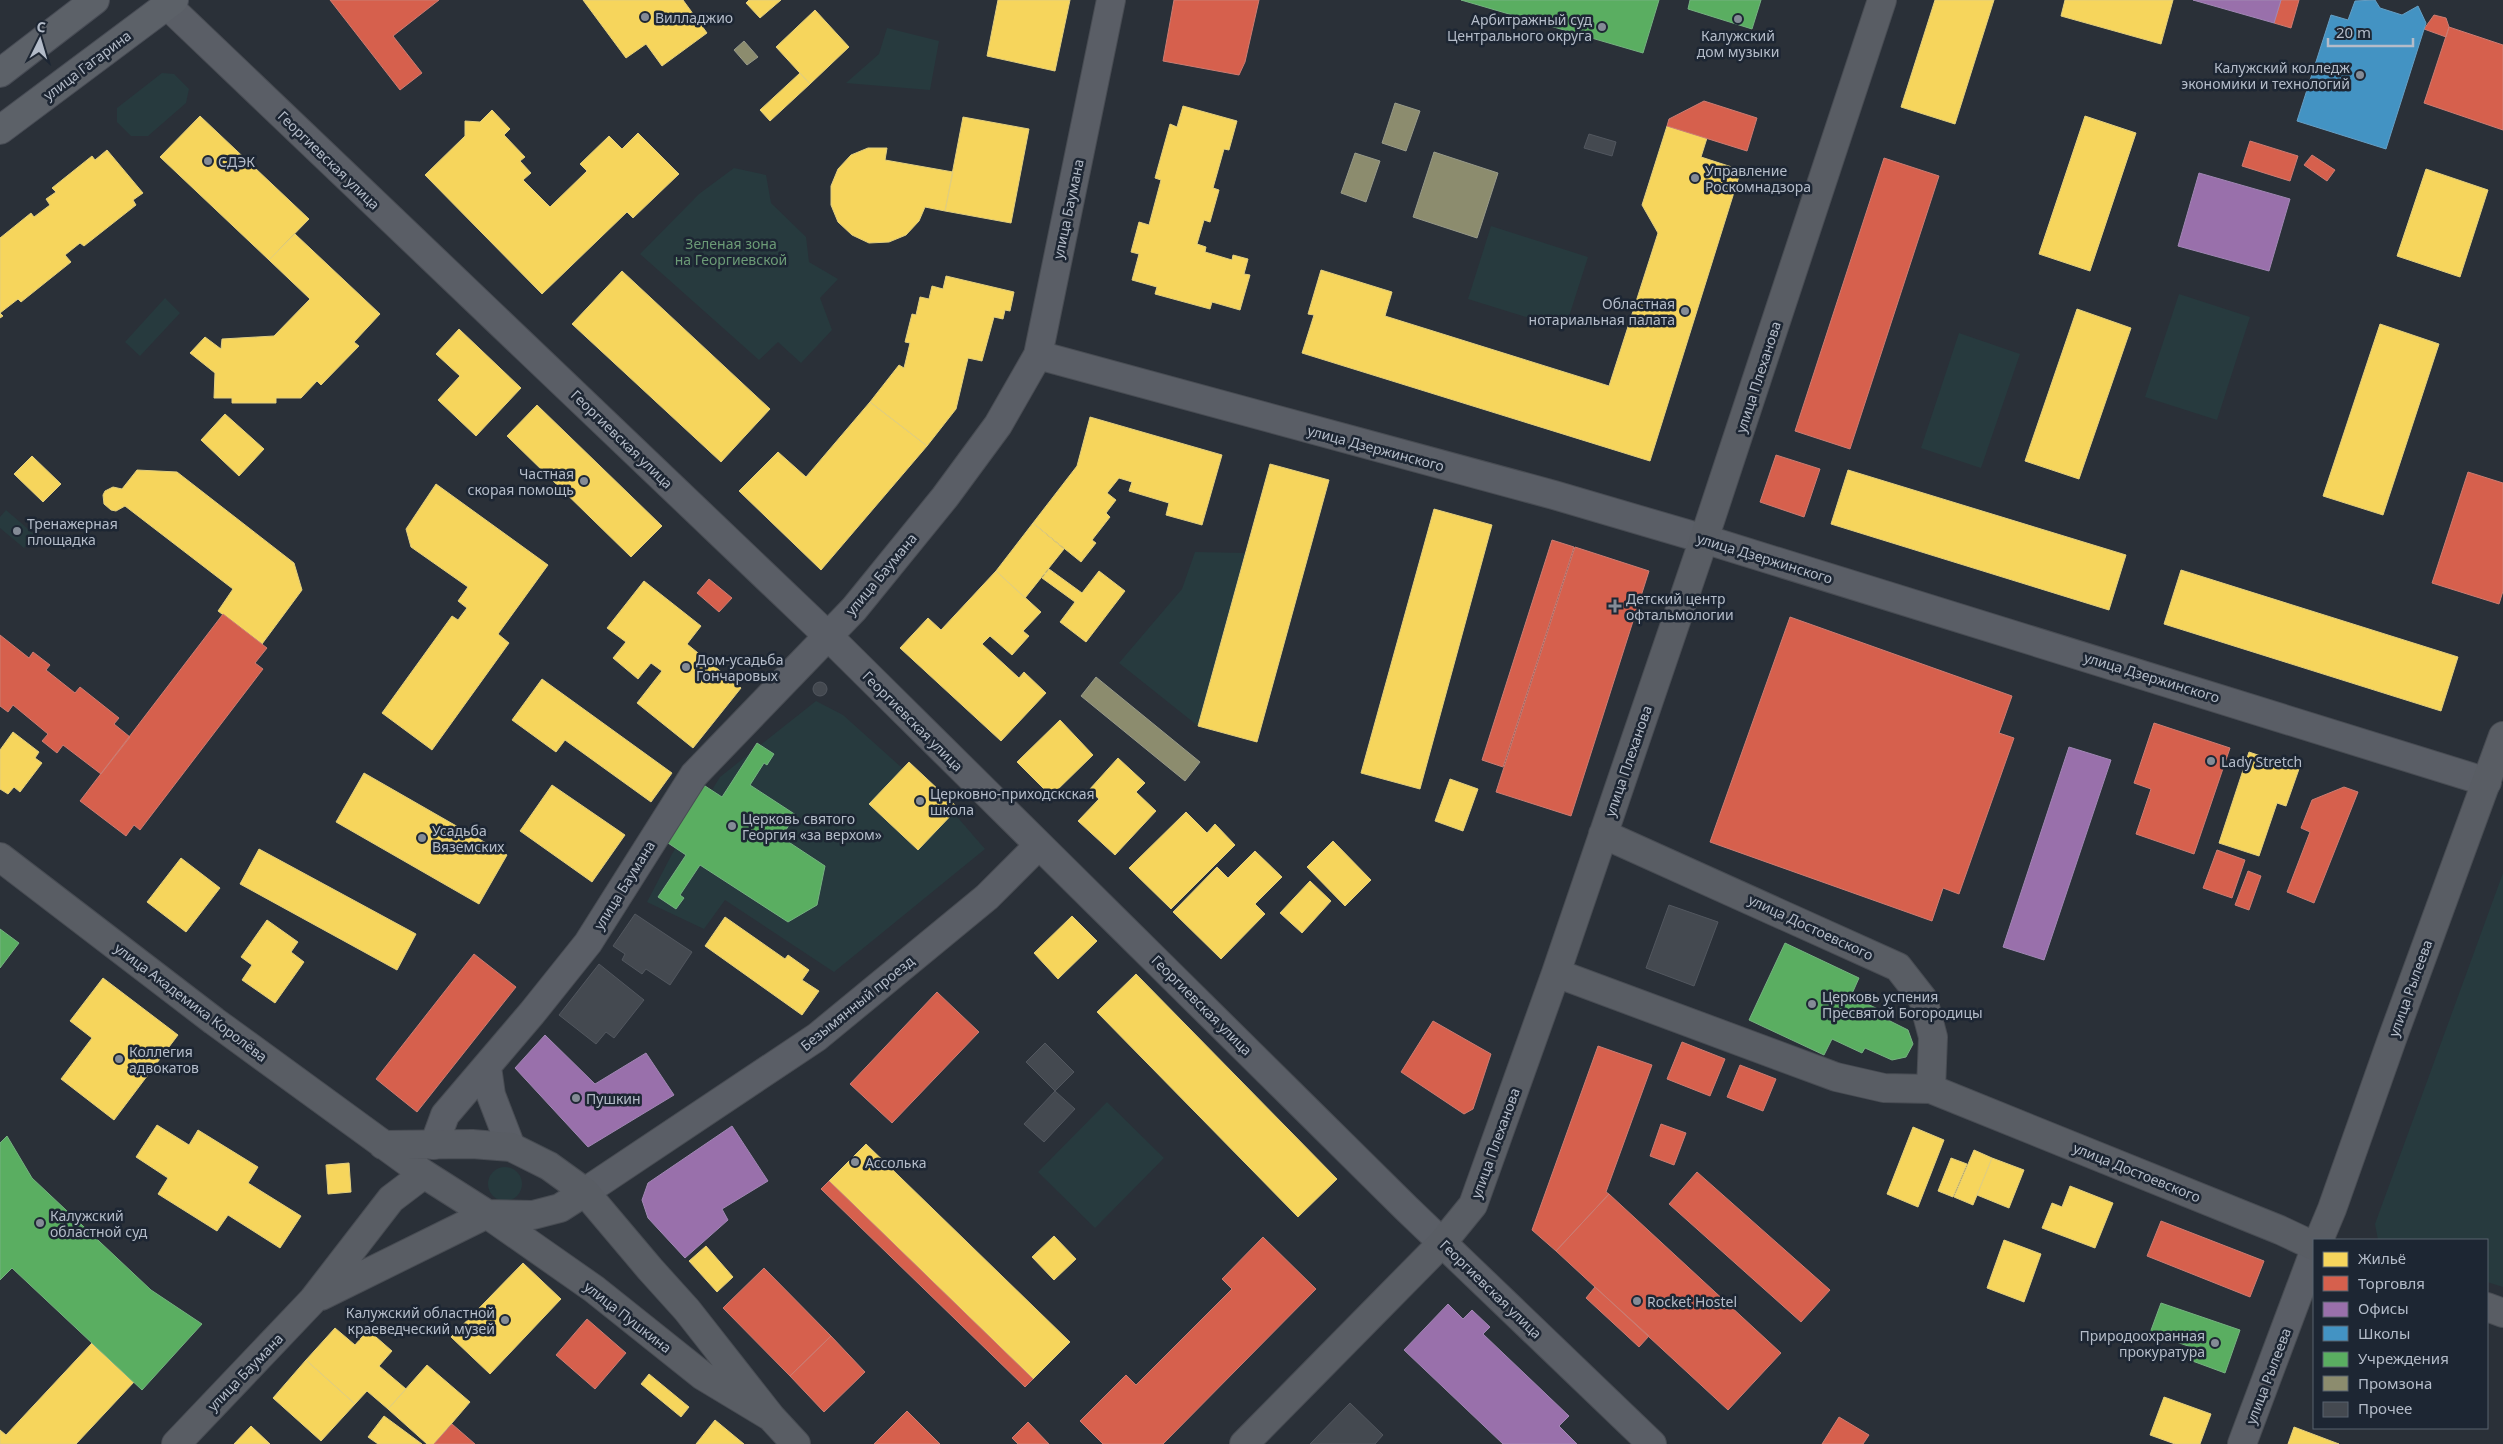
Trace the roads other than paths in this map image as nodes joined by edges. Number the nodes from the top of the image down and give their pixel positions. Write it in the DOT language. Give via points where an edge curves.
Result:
graph roads {
  1 [pos="95,0"];
  2 [pos="1111,0"];
  3 [pos="1882,0"];
  4 [pos="170,3"];
  5 [pos="0,73"];
  6 [pos="0,130"];
  7 [pos="1038,355"];
  8 [pos="1704,539"];
  9 [pos="828,636"];
  10 [pos="2503,736"];
  11 [pos="2487,782"];
  12 [pos="1603,834"];
  13 [pos="1039,845"];
  14 [pos="0,857"];
  15 [pos="1556,973"];
  16 [pos="487,1067"];
  17 [pos="1931,1089"];
  18 [pos="383,1145"];
  19 [pos="434,1145"];
  20 [pos="511,1147"];
  21 [pos="549,1166"];
  22 [pos="424,1174"];
  23 [pos="586,1192"];
  24 [pos="487,1214"];
  25 [pos="533,1215"];
  26 [pos="2319,1239"];
  27 [pos="1442,1243"];
  28 [pos="2313,1246"];
  29 [pos="2313,1255"];
  30 [pos="313,1300"];
  31 [pos="2488,1307"];
  32 [pos="2503,1313"];
  33 [pos="770,1417"];
  34 [pos="176,1444"];
  35 [pos="796,1444"];
  36 [pos="1244,1444"];
  37 [pos="1652,1444"];
  38 [pos="2242,1444"];
  1 -- 5 [label="main road"];
  2 -- 7 [label="street, улица Баумана"];
  3 -- 8 [label="street, улица Плеханова"];
  4 -- 6 [label="main road, улица Гагарина"];
  4 -- 9 [label="street, Георгиевская улица"];
  7 -- 8 [label="street, улица Дзержинского"];
  7 -- 9 [label="street, улица Баумана" via="998,425 854,609"];
  8 -- 11 [label="street, улица Дзержинского"];
  8 -- 12 [label="street, улица Плеханова"];
  9 -- 13 [label="street, Георгиевская улица"];
  9 -- 16 [label="street, улица Баумана" via="694,775 588,943"];
  10 -- 11 [label="street, улица Рылеева"];
  11 -- 26 [label="street, улица Рылеева"];
  12 -- 15 [label="street, улица Плеханова"];
  12 -- 17 [label="street, улица Достоевского" via="1898,966 1923,999 1933,1037"];
  13 -- 23 [label="street, Безымянный проезд" via="987,897 817,1037"];
  13 -- 27 [label="street, Георгиевская улица"];
  14 -- 18 [label="street, улица Академика Королёва"];
  15 -- 17 [label="street, улица Достоевского" via="1836,1077 1884,1088"];
  15 -- 27 [label="street, улица Плеханова" via="1473,1205"];
  16 -- 19 [label="street, улица Баумана" via="445,1115"];
  16 -- 20 [label="street" via="491,1096"];
  17 -- 28 [label="street, улица Достоевского"];
  18 -- 19 [label="street"];
  18 -- 22 [label="street, улица Академика Королёва"];
  19 -- 20 [label="street"];
  19 -- 22 [label="street" via="424,1162"];
  20 -- 21 [label="street, улица Пушкина"];
  21 -- 23 [label="street, улица Пушкина"];
  21 -- 25 [label="street" via="552,1186 549,1203"];
  22 -- 24 [label="street, улица Пушкина"];
  22 -- 30 [label="street, улица Баумана" via="391,1199"];
  23 -- 25 [label="street" via="560,1208"];
  23 -- 33 [label="street, улица Пушкина" via="687,1310"];
  24 -- 25 [label="street"];
  24 -- 30 [label="street, улица Баумана"];
  24 -- 33 [label="street, улица Пушкина" via="594,1289 703,1376"];
  27 -- 36 [label="street, улица Плеханова"];
  27 -- 37 [label="street, Георгиевская улица"];
  29 -- 38 [label="street, улица Рылеева"];
  30 -- 34 [label="street, улица Баумана"];
  31 -- 32 [label="street"];
  33 -- 35 [label="street, улица Пушкина"];
}
